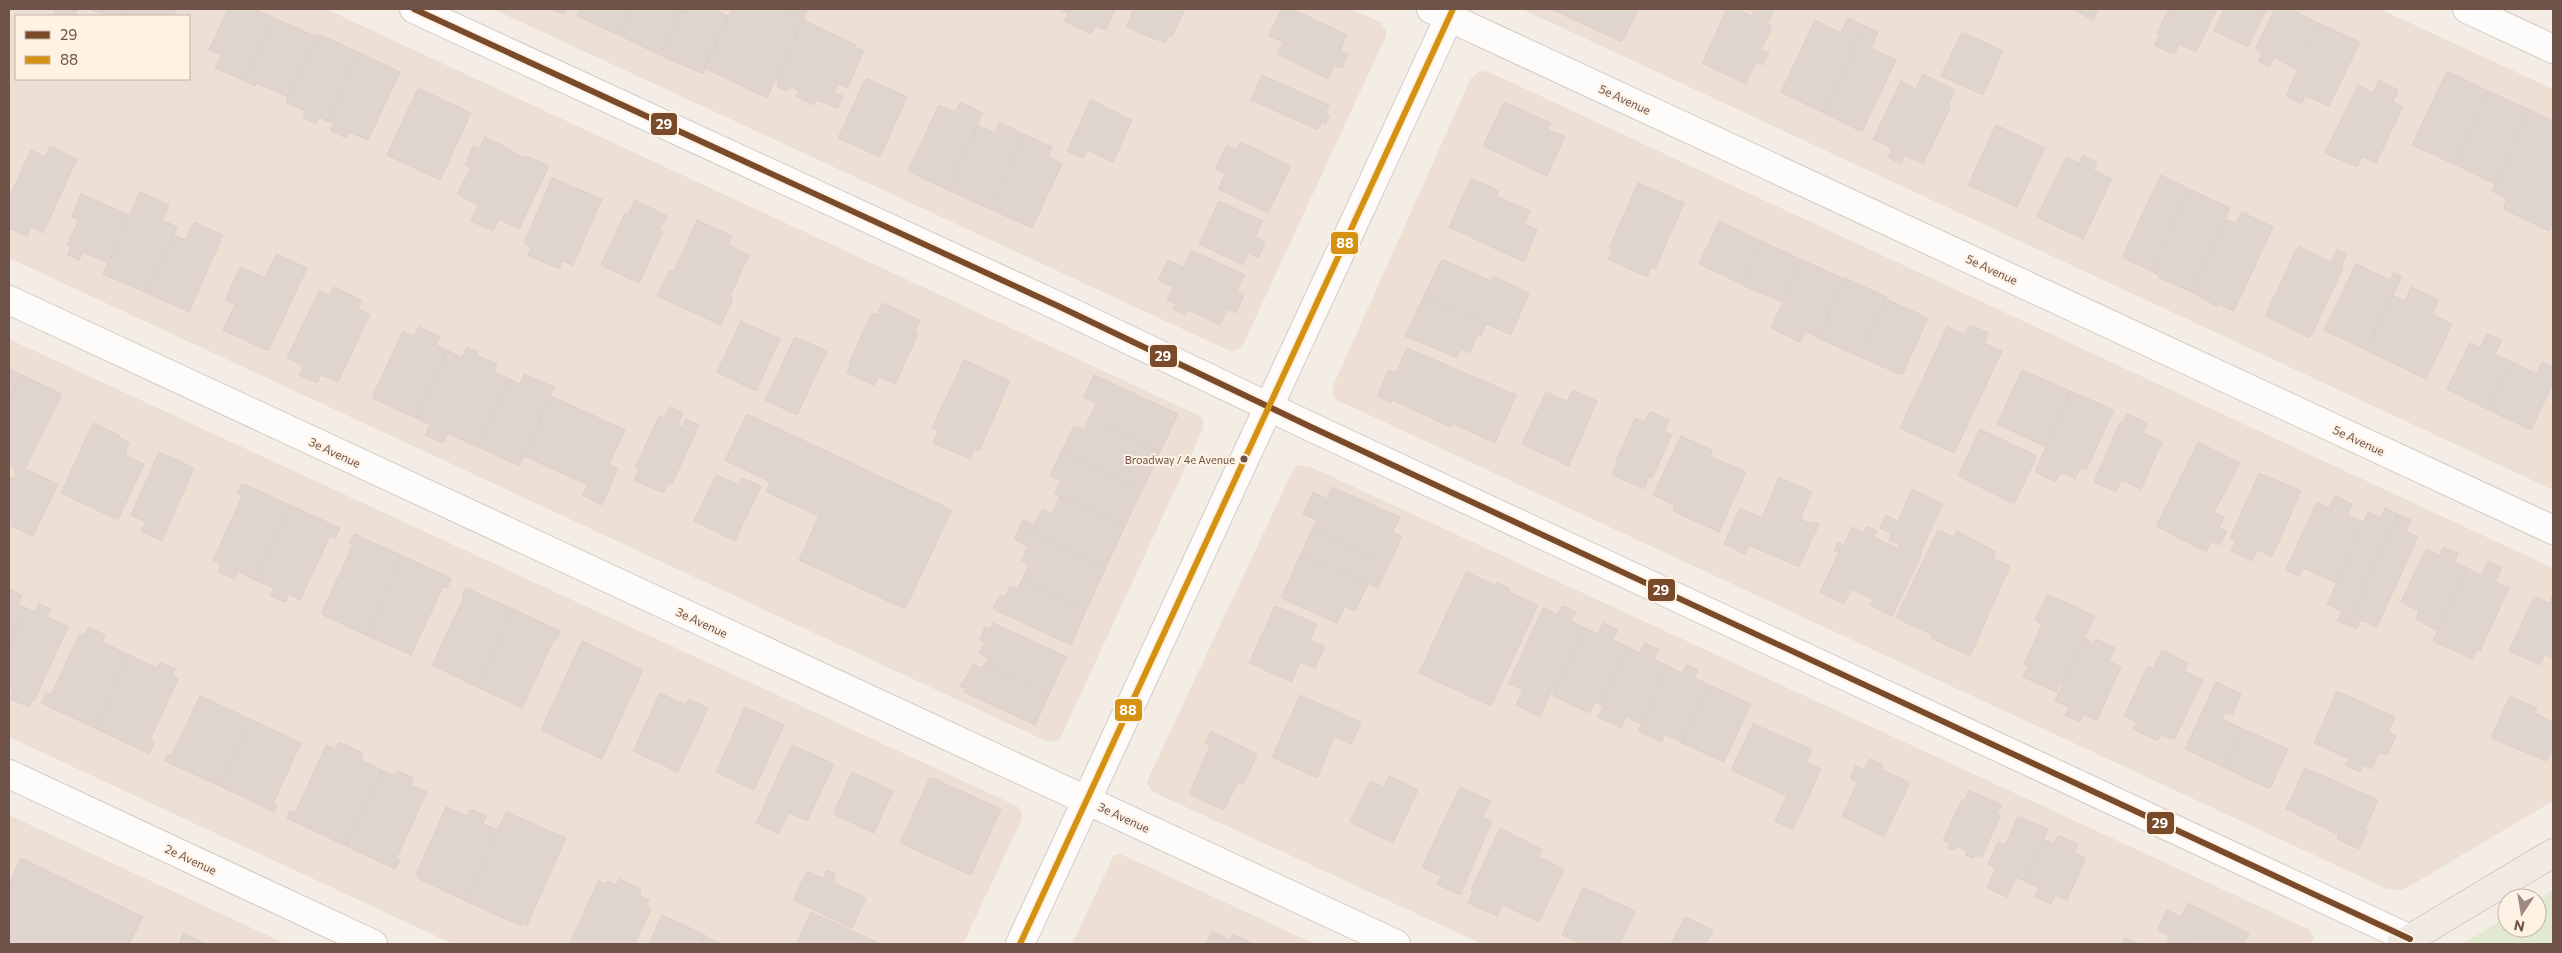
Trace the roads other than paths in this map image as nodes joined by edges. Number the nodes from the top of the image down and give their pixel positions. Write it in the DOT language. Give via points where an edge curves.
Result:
graph roads {
  1 [pos="414,9"];
  2 [pos="2466,9"];
  3 [pos="1444,12"];
  4 [pos="2553,49"];
  5 [pos="9,300"];
  6 [pos="1269,407"];
  7 [pos="2553,530"];
  8 [pos="9,774"];
  9 [pos="1087,800"];
  10 [pos="2553,852"];
  11 [pos="2405,942"];
  12 [pos="373,944"];
  13 [pos="1020,944"];
  14 [pos="1396,944"];
  1 -- 6 [label="street"];
  2 -- 4 [label="street"];
  3 -- 6 [label="street"];
  3 -- 7 [label="street, 5e Avenue"];
  5 -- 9 [label="street, 3e Avenue"];
  6 -- 9 [label="street"];
  6 -- 11 [label="street"];
  8 -- 12 [label="street, 2e Avenue"];
  9 -- 13 [label="street"];
  9 -- 14 [label="street, 3e Avenue"];
  10 -- 11 [label="main road"];
}
